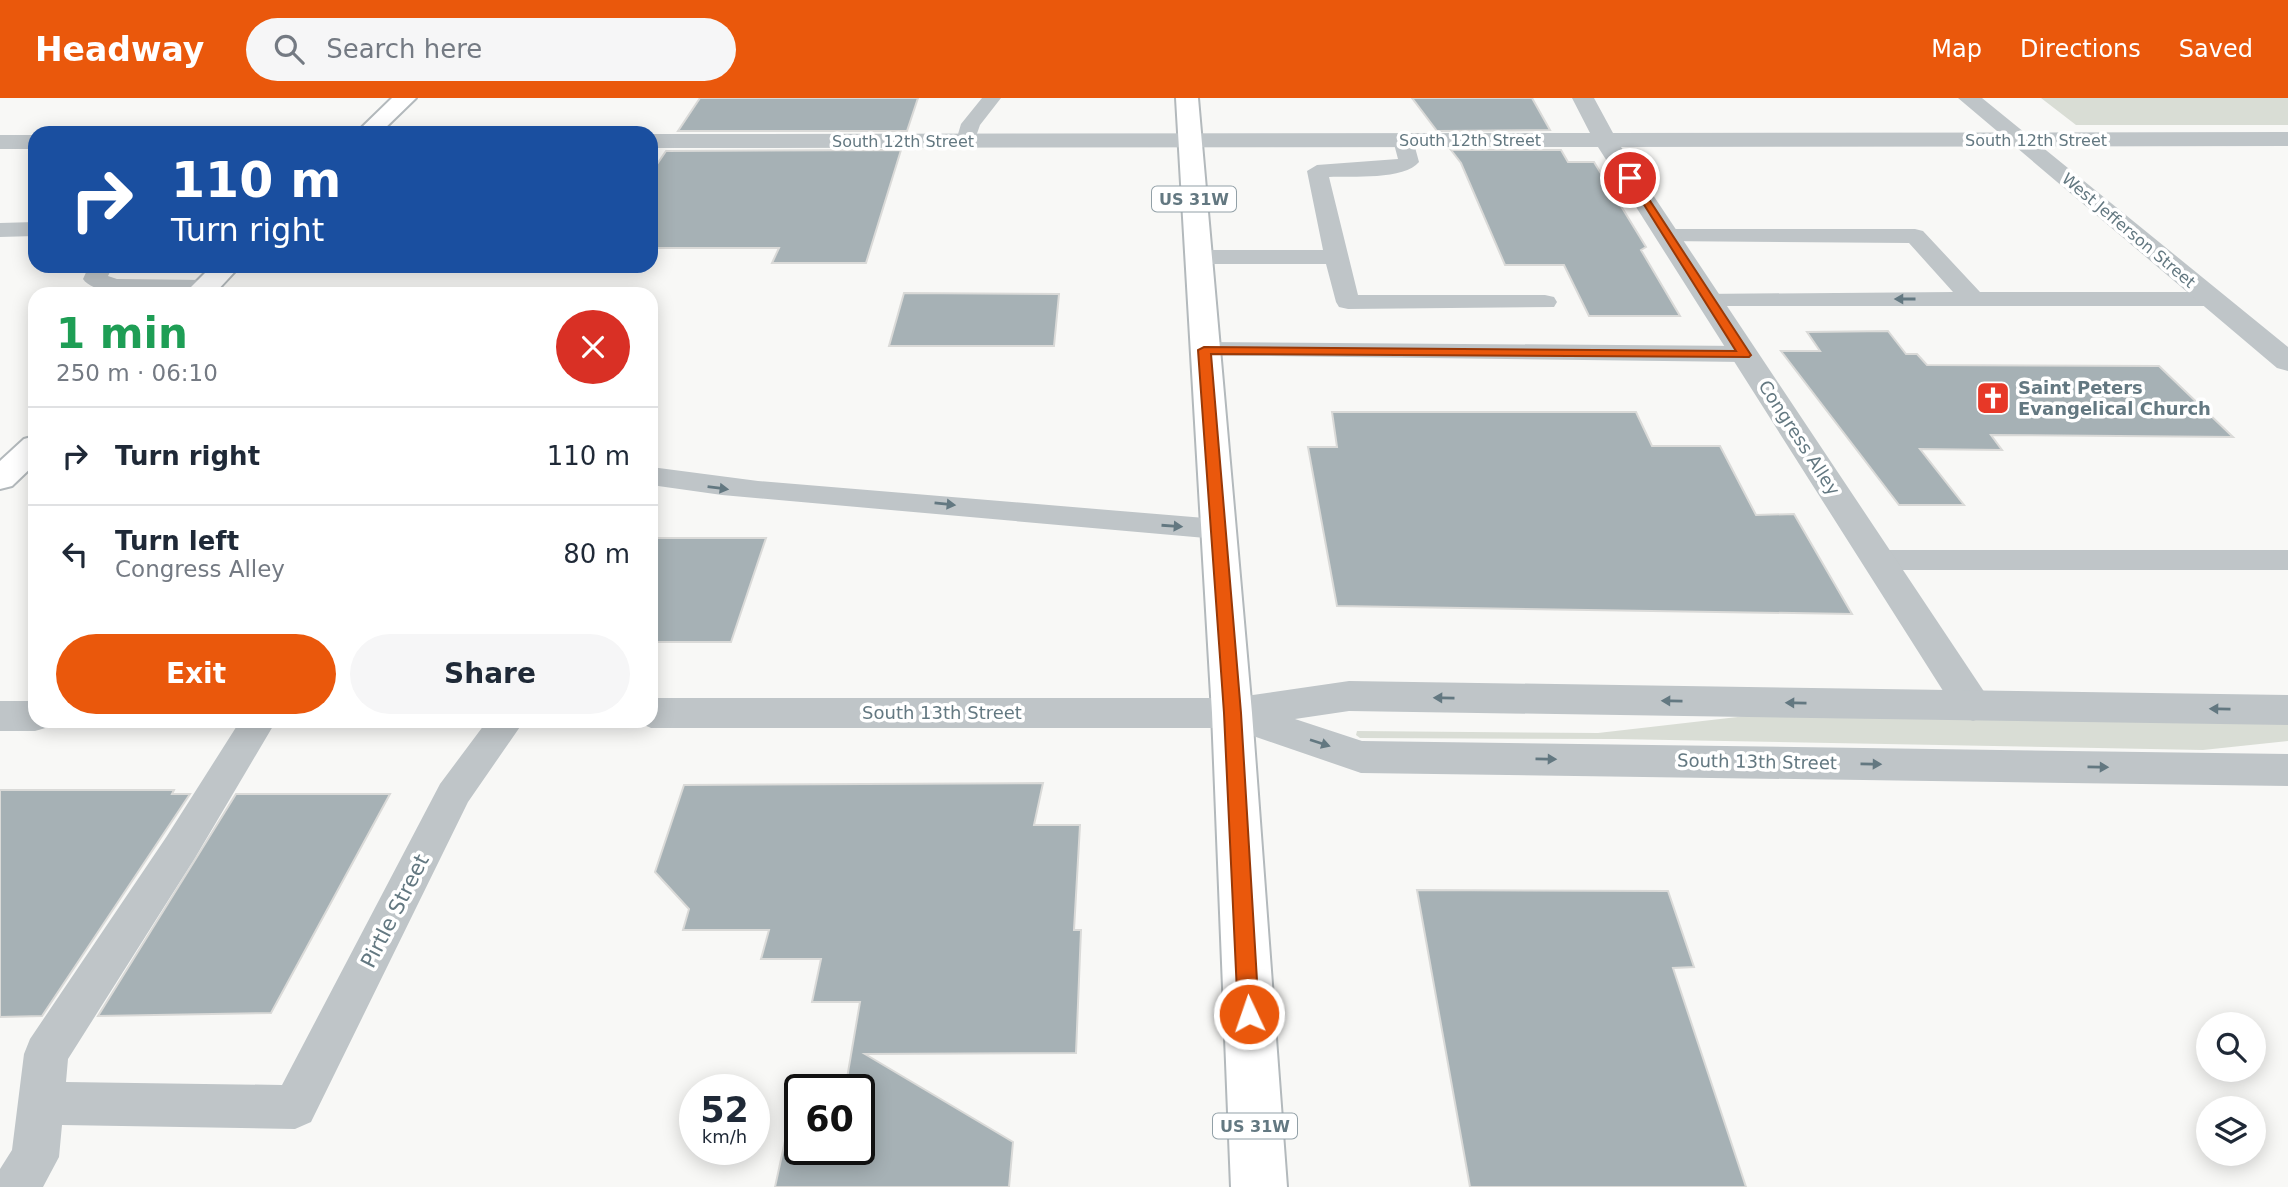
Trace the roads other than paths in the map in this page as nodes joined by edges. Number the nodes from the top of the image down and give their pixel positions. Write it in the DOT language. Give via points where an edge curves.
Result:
graph roads {
  1 [pos="405,98"];
  2 [pos="992,98"];
  3 [pos="1187,98"];
  4 [pos="1583,98"];
  5 [pos="1969,98"];
  6 [pos="375,126"];
  7 [pos="2018,139"];
  8 [pos="2288,139"];
  9 [pos="1402,140"];
  10 [pos="1605,140"];
  11 [pos="658,141"];
  12 [pos="966,141"];
  13 [pos="1189,141"];
  14 [pos="0,142"];
  15 [pos="28,142"];
  16 [pos="28,229"];
  17 [pos="0,230"];
  18 [pos="1667,236"];
  19 [pos="1198,257"];
  20 [pos="1336,257"];
  21 [pos="98,273"];
  22 [pos="219,273"];
  23 [pos="136,287"];
  24 [pos="204,287"];
  25 [pos="1708,299"];
  26 [pos="1973,299"];
  27 [pos="2213,299"];
  28 [pos="1348,302"];
  29 [pos="1545,302"];
  30 [pos="1204,350"];
  31 [pos="1359,353"];
  32 [pos="1744,355"];
  33 [pos="2288,362"];
  34 [pos="28,453"];
  35 [pos="658,478"];
  36 [pos="0,479"];
  37 [pos="1217,529"];
  38 [pos="1878,560"];
  39 [pos="2288,560"];
  40 [pos="1973,706"];
  41 [pos="2288,710"];
  42 [pos="658,713"];
  43 [pos="1232,713"];
  44 [pos="0,716"];
  45 [pos="28,716"];
  46 [pos="254,728"];
  47 [pos="501,728"];
  48 [pos="2288,770"];
  49 [pos="41,1103"];
  50 [pos="16,1187"];
  51 [pos="1259,1187"];
  1 -- 6 [label="main road"];
  2 -- 12 [label="lane" via="971,124"];
  3 -- 13 [label="main road, US 31W"];
  4 -- 10 [label="street, Congress Alley"];
  5 -- 7 [label="street, West Jefferson Street"];
  7 -- 8 [label="street, South 12th Street"];
  7 -- 10 [label="street, South 12th Street"];
  7 -- 27 [label="street, West Jefferson Street"];
  9 -- 10 [label="street, South 12th Street"];
  9 -- 13 [label="street, South 12th Street"];
  9 -- 20 [label="lane" via="1409,162 1391,168 1317,171"];
  10 -- 18 [label="street, Congress Alley"];
  11 -- 12 [label="street, South 12th Street"];
  12 -- 13 [label="street, South 12th Street"];
  13 -- 19 [label="main road, US 31W"];
  14 -- 15 [label="street"];
  16 -- 17 [label="lane"];
  18 -- 25 [label="street, Congress Alley"];
  18 -- 26 [label="lane" via="1915,236"];
  19 -- 20 [label="lane"];
  19 -- 30 [label="main road, US 31W"];
  20 -- 28 [label="lane"];
  21 -- 23 [label="lane" via="95,279"];
  22 -- 24 [label="main road"];
  26 -- 25 [label="lane, one-way"];
  25 -- 32 [label="street, Congress Alley"];
  26 -- 27 [label="lane"];
  27 -- 33 [label="street, West Jefferson Street"];
  28 -- 29 [label="lane"];
  28 -- 31 [label="lane"];
  30 -- 31 [label="lane"];
  30 -- 37 [label="main road, US 31W"];
  31 -- 32 [label="lane"];
  32 -- 38 [label="street, Congress Alley"];
  34 -- 36 [label="main road"];
  35 -- 37 [label="lane, one-way" via="718,489"];
  37 -- 43 [label="main road, US 31W"];
  38 -- 39 [label="lane"];
  38 -- 40 [label="street, Congress Alley"];
  41 -- 40 [label="street, South 13th Street, one-way"];
  40 -- 43 [label="street, South 13th Street, one-way" via="1349,696"];
  42 -- 43 [label="street, South 13th Street"];
  43 -- 48 [label="street, South 13th Street, one-way" via="1361,757"];
  43 -- 51 [label="main road, US 31W"];
  44 -- 45 [label="street"];
  46 -- 49 [label="lane" via="46,1054"];
  47 -- 49 [label="lane, Pirtle Street" via="453,794 295,1107"];
  49 -- 50 [label="lane" via="35,1157"];
}
